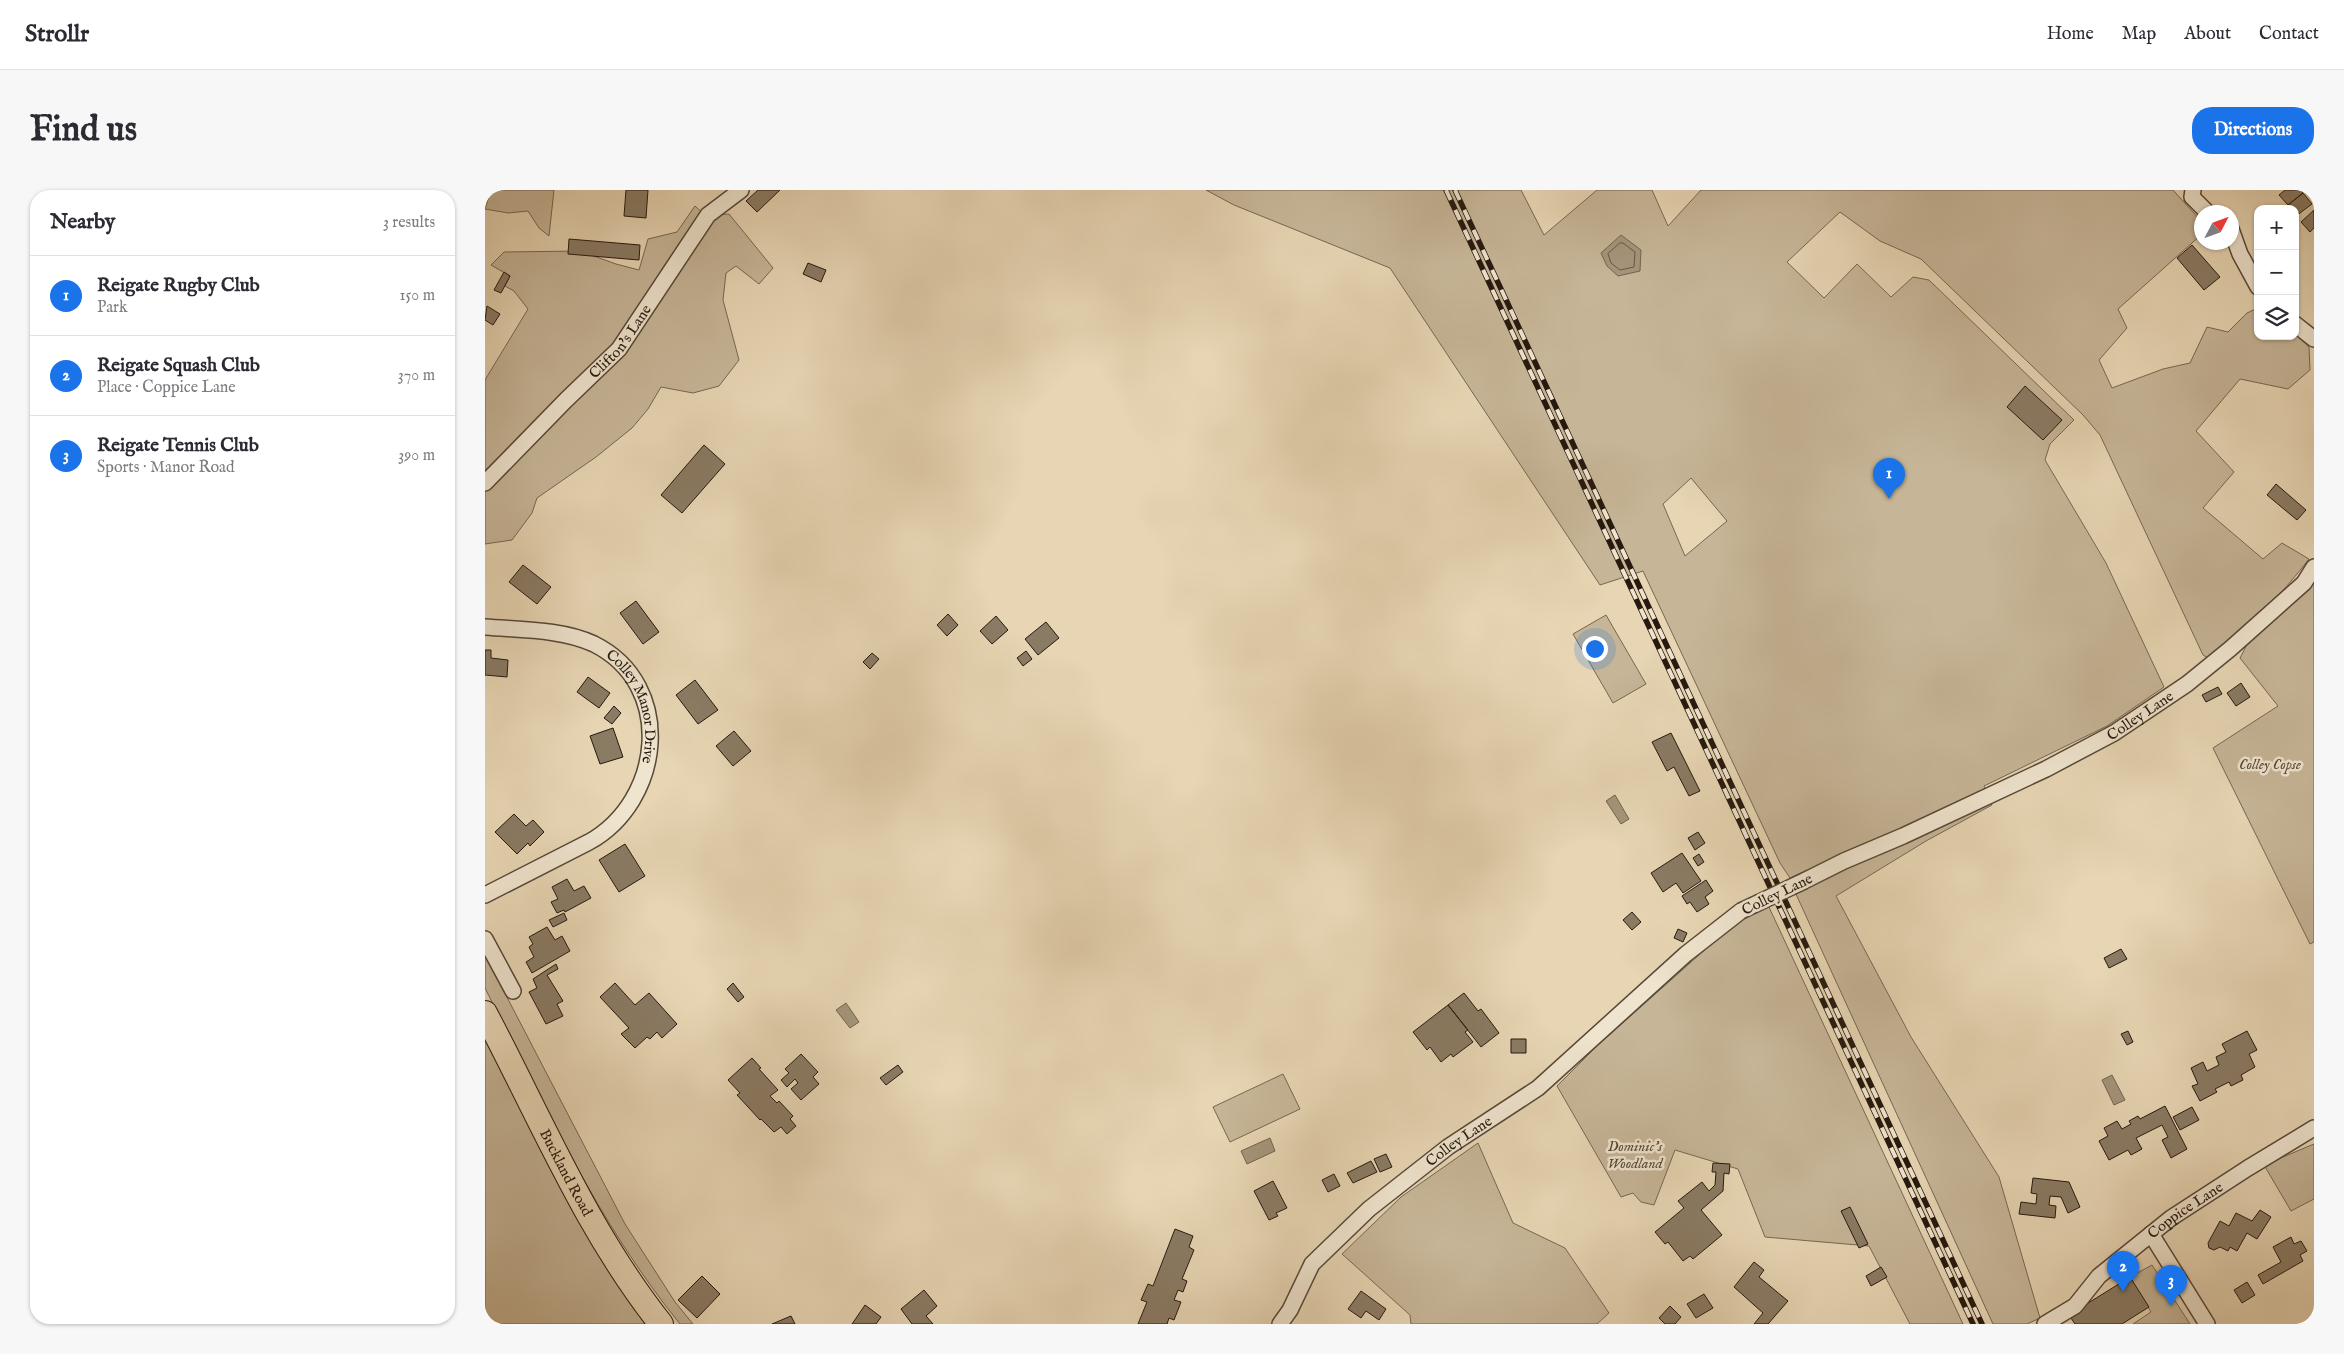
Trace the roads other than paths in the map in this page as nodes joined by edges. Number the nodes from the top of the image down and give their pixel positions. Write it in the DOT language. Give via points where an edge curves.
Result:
graph roads {
  1 [pos="741,190"];
  2 [pos="2193,190"];
  3 [pos="2200,205"];
  4 [pos="2239,250"];
  5 [pos="2254,280"];
  6 [pos="2299,327"];
  7 [pos="2314,340"];
  8 [pos="485,483"];
  9 [pos="2314,567"];
  10 [pos="485,627"];
  11 [pos="485,895"];
  12 [pos="485,939"];
  13 [pos="513,991"];
  14 [pos="485,1013"];
  15 [pos="2314,1128"];
  16 [pos="2151,1234"];
  17 [pos="661,1324"];
  18 [pos="1280,1324"];
  19 [pos="2045,1324"];
  20 [pos="2207,1324"];
  1 -- 8 [label="street, Clifton's Lane" via="708,215 619,349"];
  2 -- 3 [label="street" via="2193,197"];
  4 -- 5 [label="street"];
  6 -- 7 [label="street"];
  9 -- 18 [label="street, Colley Lane, bridge" via="2304,583 2230,649 2187,684 2114,733 2046,769 1741,911 1686,954 1539,1088 1448,1146 1369,1209 1312,1264"];
  10 -- 11 [label="street, Colley Manor Drive" via="578,638 610,654 627,669 639,686 647,707 650,747 635,798 603,834"];
  12 -- 13 [label="street"];
  14 -- 17 [label="main road, Buckland Road" via="591,1216"];
  15 -- 16 [label="street, Coppice Lane" via="2189,1205"];
  16 -- 19 [label="street, Coppice Lane" via="2099,1276 2075,1306"];
  16 -- 20 [label="street"];
}
